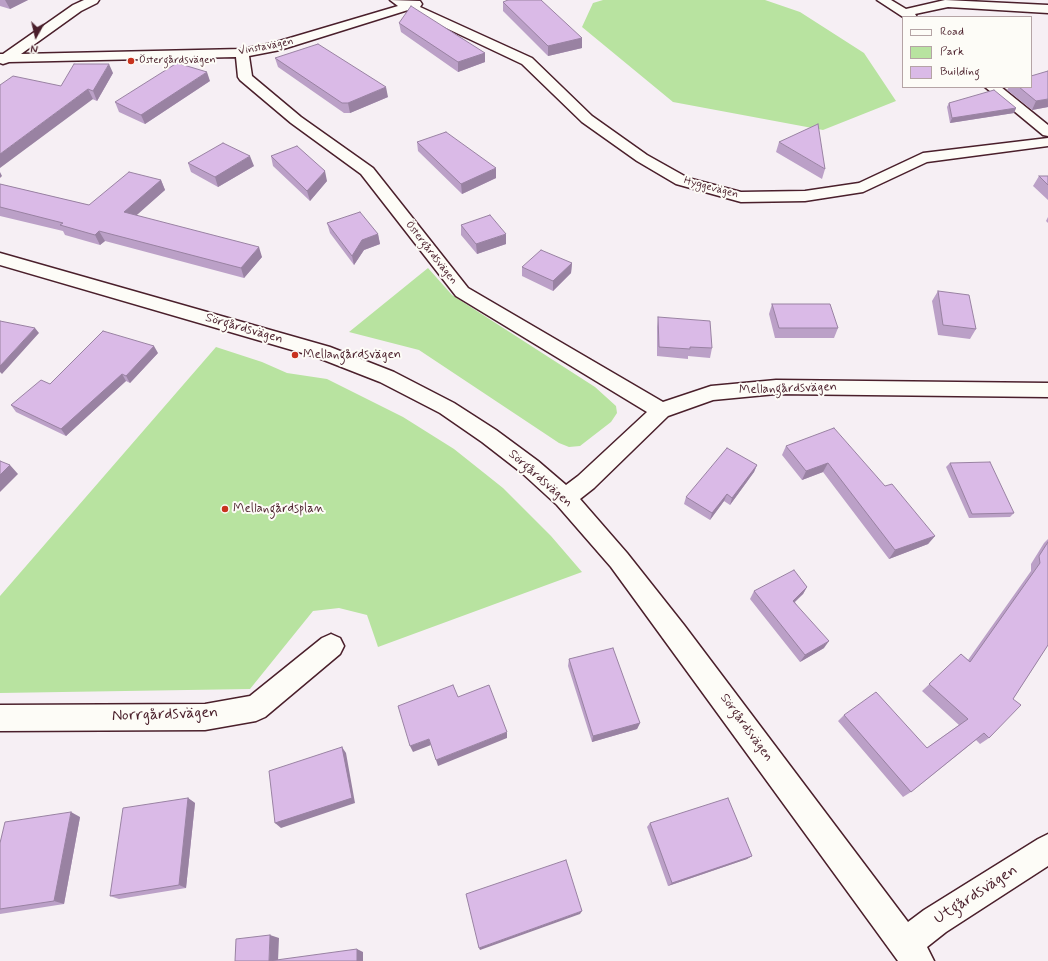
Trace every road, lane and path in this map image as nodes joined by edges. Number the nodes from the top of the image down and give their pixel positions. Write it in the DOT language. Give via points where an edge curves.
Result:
graph roads {
  1 [pos="93,0"];
  2 [pos="429,0"];
  3 [pos="883,0"];
  4 [pos="402,3"];
  5 [pos="1048,9"];
  6 [pos="908,15"];
  7 [pos="242,53"];
  8 [pos="2,59"];
  9 [pos="993,88"];
  10 [pos="1048,132"];
  11 [pos="1048,142"];
  12 [pos="0,259"];
  13 [pos="1048,390"];
  14 [pos="662,411"];
  15 [pos="566,498"];
  16 [pos="331,646"];
  17 [pos="0,718"];
  18 [pos="1048,849"];
  19 [pos="912,953"];
  1 -- 8 [label="street"];
  2 -- 4 [label="street, Vinstavägen"];
  3 -- 6 [label="street"];
  4 -- 7 [label="street, Vinstavägen" via="275,48"];
  4 -- 11 [label="street, Hyggevägen" via="526,61 587,119 642,158 682,181 741,197 805,196 863,187 923,158"];
  5 -- 6 [label="street" via="948,3"];
  7 -- 8 [label="street, Vinstavägen"];
  7 -- 14 [label="street, Östergårdsvägen" via="245,77 296,120 367,171 462,292"];
  9 -- 10 [label="street"];
  12 -- 15 [label="street, Sörgårdsvägen" via="315,350 387,377 447,408 530,467"];
  13 -- 14 [label="street, Mellangårdsvägen" via="776,387 711,393"];
  14 -- 15 [label="street, Mellangårdsvägen"];
  15 -- 19 [label="street, Sörgårdsvägen" via="619,560 675,633"];
  16 -- 17 [label="street, Norrgårdsvägen" via="256,708 205,717"];
  18 -- 19 [label="street, Utgårdsvägen" via="935,920"];
}
